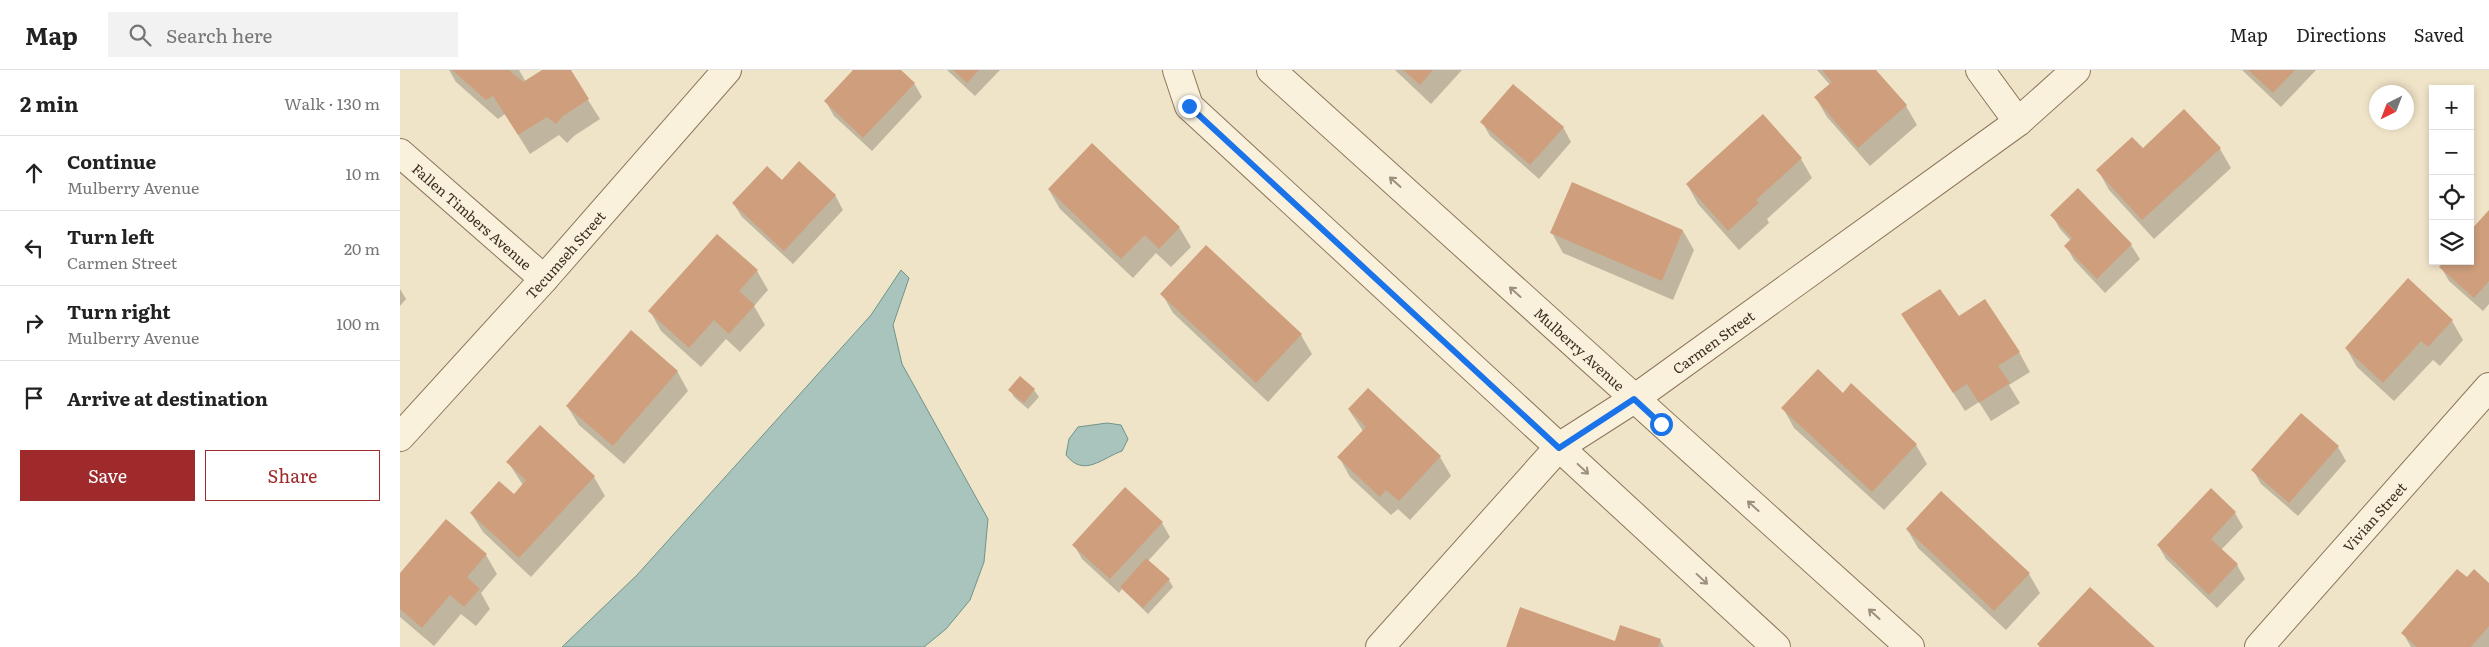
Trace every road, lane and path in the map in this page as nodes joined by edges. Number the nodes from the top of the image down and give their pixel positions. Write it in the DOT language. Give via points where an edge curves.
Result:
graph roads {
  1 [pos="727,70"];
  2 [pos="1177,70"];
  3 [pos="1271,70"];
  4 [pos="1980,70"];
  5 [pos="2076,70"];
  6 [pos="2018,122"];
  7 [pos="400,153"];
  8 [pos="544,279"];
  9 [pos="2489,387"];
  10 [pos="1634,399"];
  11 [pos="400,437"];
  12 [pos="1559,448"];
  13 [pos="1380,647"];
  14 [pos="1776,647"];
  15 [pos="1910,647"];
  16 [pos="2259,647"];
  1 -- 8 [label="street, Tecumseh Street"];
  2 -- 12 [label="street" via="1189,106"];
  10 -- 3 [label="street, Mulberry Avenue, one-way"];
  4 -- 6 [label="street"];
  5 -- 6 [label="street, Carmen Street"];
  6 -- 10 [label="street, Carmen Street"];
  7 -- 8 [label="street, Fallen Timbers Avenue"];
  8 -- 11 [label="street, Tecumseh Street"];
  9 -- 16 [label="street, Vivian Street"];
  10 -- 12 [label="street, Carmen Street"];
  15 -- 10 [label="street, Mulberry Avenue, one-way"];
  12 -- 13 [label="street, Carmen Street"];
  12 -- 14 [label="street, one-way"];
}
